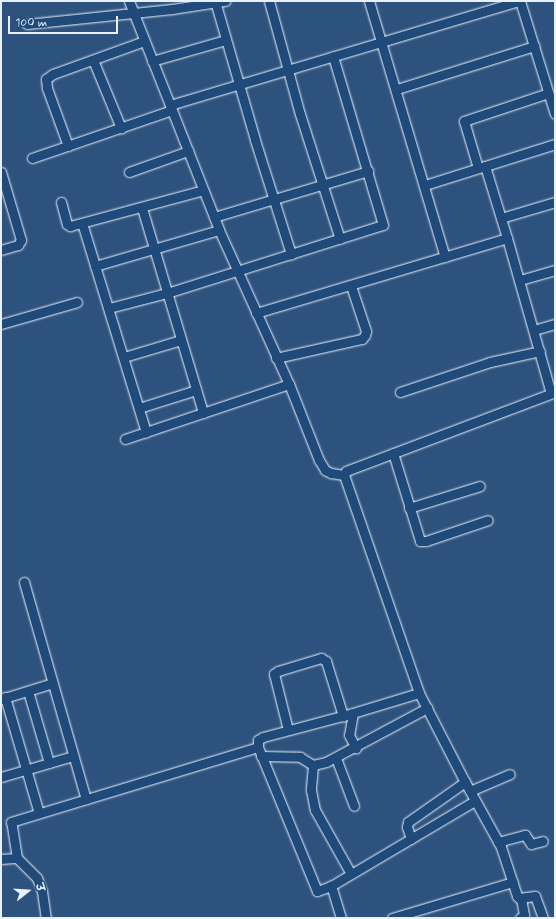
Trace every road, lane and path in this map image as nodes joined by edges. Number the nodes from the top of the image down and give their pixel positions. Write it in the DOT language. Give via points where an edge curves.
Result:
graph roads {
  1 [pos="129,1"];
  2 [pos="225,1"];
  3 [pos="269,1"];
  4 [pos="370,1"];
  5 [pos="520,1"];
  6 [pos="215,2"];
  7 [pos="134,13"];
  8 [pos="27,24"];
  9 [pos="225,40"];
  10 [pos="144,41"];
  11 [pos="382,42"];
  12 [pos="534,46"];
  13 [pos="333,56"];
  14 [pos="93,60"];
  15 [pos="152,61"];
  16 [pos="288,69"];
  17 [pos="238,83"];
  18 [pos="397,89"];
  19 [pos="548,93"];
  20 [pos="171,107"];
  21 [pos="555,114"];
  22 [pos="121,128"];
  23 [pos="555,144"];
  24 [pos="68,146"];
  25 [pos="188,151"];
  26 [pos="32,158"];
  27 [pos="482,167"];
  28 [pos="368,171"];
  29 [pos="1,172"];
  30 [pos="129,172"];
  31 [pos="425,185"];
  32 [pos="323,186"];
  33 [pos="203,190"];
  34 [pos="274,200"];
  35 [pos="60,202"];
  36 [pos="555,202"];
  37 [pos="142,208"];
  38 [pos="214,217"];
  39 [pos="501,218"];
  40 [pos="82,223"];
  41 [pos="219,230"];
  42 [pos="507,238"];
  43 [pos="340,239"];
  44 [pos="153,249"];
  45 [pos="1,250"];
  46 [pos="291,254"];
  47 [pos="445,257"];
  48 [pos="95,266"];
  49 [pos="555,270"];
  50 [pos="236,271"];
  51 [pos="520,280"];
  52 [pos="351,286"];
  53 [pos="167,293"];
  54 [pos="77,302"];
  55 [pos="109,308"];
  56 [pos="256,313"];
  57 [pos="1,324"];
  58 [pos="555,324"];
  59 [pos="534,330"];
  60 [pos="181,340"];
  61 [pos="540,350"];
  62 [pos="124,357"];
  63 [pos="276,358"];
  64 [pos="289,384"];
  65 [pos="196,390"];
  66 [pos="400,392"];
  67 [pos="553,392"];
  68 [pos="139,408"];
  69 [pos="203,413"];
  70 [pos="146,432"];
  71 [pos="125,439"];
  72 [pos="393,453"];
  73 [pos="344,474"];
  74 [pos="480,486"];
  75 [pos="409,508"];
  76 [pos="488,520"];
  77 [pos="24,582"];
  78 [pos="53,683"];
  79 [pos="28,691"];
  80 [pos="419,693"];
  81 [pos="3,698"];
  82 [pos="427,708"];
  83 [pos="353,713"];
  84 [pos="343,716"];
  85 [pos="288,730"];
  86 [pos="356,748"];
  87 [pos="259,752"];
  88 [pos="73,756"];
  89 [pos="336,758"];
  90 [pos="49,763"];
  91 [pos="313,765"];
  92 [pos="26,770"];
  93 [pos="510,774"];
  94 [pos="1,777"];
  95 [pos="465,782"];
  96 [pos="470,791"];
  97 [pos="86,799"];
  98 [pos="475,801"];
  99 [pos="354,806"];
  100 [pos="39,814"];
  101 [pos="11,822"];
  102 [pos="1,824"];
  103 [pos="412,839"];
  104 [pos="543,841"];
  105 [pos="498,842"];
  106 [pos="17,858"];
  107 [pos="1,859"];
  108 [pos="351,874"];
  109 [pos="513,882"];
  110 [pos="331,886"];
  111 [pos="521,898"];
  112 [pos="408,916"];
  113 [pos="46,918"];
  114 [pos="341,918"];
  115 [pos="392,918"];
  116 [pos="520,918"];
  117 [pos="543,918"];
  1 -- 7 [label="street"];
  2 -- 6 [label="street"];
  3 -- 16 [label="street"];
  4 -- 11 [label="street"];
  5 -- 11 [label="street"];
  5 -- 12 [label="street"];
  6 -- 7 [label="street"];
  6 -- 9 [label="street"];
  7 -- 8 [label="street"];
  7 -- 10 [label="street"];
  9 -- 15 [label="street"];
  9 -- 17 [label="street"];
  10 -- 14 [label="street"];
  10 -- 15 [label="street"];
  11 -- 13 [label="street"];
  11 -- 18 [label="street"];
  12 -- 18 [label="street"];
  12 -- 19 [label="street"];
  13 -- 16 [label="street"];
  13 -- 28 [label="street"];
  14 -- 22 [label="street"];
  14 -- 24 [label="street" via="53,74 46,79"];
  15 -- 20 [label="street"];
  16 -- 17 [label="street"];
  16 -- 32 [label="street"];
  17 -- 20 [label="street"];
  17 -- 34 [label="street"];
  18 -- 31 [label="street"];
  19 -- 21 [label="street"];
  19 -- 27 [label="street" via="464,121"];
  20 -- 22 [label="street"];
  20 -- 25 [label="street"];
  22 -- 24 [label="street"];
  23 -- 27 [label="street"];
  24 -- 26 [label="street"];
  25 -- 30 [label="street"];
  25 -- 33 [label="street"];
  27 -- 31 [label="street"];
  27 -- 39 [label="street"];
  28 -- 32 [label="street"];
  28 -- 43 [label="street" via="383,225"];
  29 -- 45 [label="street" via="21,240 18,245"];
  31 -- 47 [label="street"];
  32 -- 34 [label="street"];
  32 -- 43 [label="street"];
  33 -- 37 [label="street"];
  33 -- 38 [label="street"];
  34 -- 38 [label="street"];
  34 -- 46 [label="street"];
  35 -- 40 [label="street" via="68,226"];
  36 -- 39 [label="street"];
  37 -- 40 [label="street"];
  37 -- 44 [label="street"];
  38 -- 41 [label="street"];
  39 -- 42 [label="street"];
  40 -- 48 [label="street"];
  41 -- 44 [label="street"];
  41 -- 50 [label="street"];
  42 -- 47 [label="street"];
  42 -- 51 [label="street"];
  43 -- 46 [label="street"];
  44 -- 48 [label="street"];
  44 -- 53 [label="street"];
  46 -- 50 [label="street"];
  47 -- 52 [label="street"];
  48 -- 55 [label="street"];
  49 -- 51 [label="street"];
  50 -- 53 [label="street"];
  50 -- 56 [label="street"];
  51 -- 59 [label="street"];
  52 -- 56 [label="street"];
  52 -- 63 [label="street" via="366,331 362,339"];
  53 -- 55 [label="street"];
  53 -- 60 [label="street"];
  54 -- 57 [label="street"];
  55 -- 62 [label="street"];
  56 -- 63 [label="street"];
  58 -- 59 [label="street"];
  59 -- 61 [label="street"];
  60 -- 62 [label="street"];
  60 -- 65 [label="street"];
  61 -- 66 [label="street" via="490,362"];
  61 -- 67 [label="street"];
  62 -- 68 [label="street"];
  63 -- 64 [label="street"];
  64 -- 69 [label="street"];
  64 -- 73 [label="street" via="321,466 331,473"];
  65 -- 68 [label="street"];
  65 -- 69 [label="street"];
  67 -- 72 [label="street"];
  68 -- 70 [label="street"];
  69 -- 70 [label="street"];
  70 -- 71 [label="street"];
  72 -- 73 [label="street"];
  72 -- 75 [label="street"];
  73 -- 80 [label="street"];
  74 -- 75 [label="street"];
  75 -- 76 [label="street" via="418,538 422,542"];
  77 -- 78 [label="street"];
  78 -- 79 [label="street"];
  78 -- 88 [label="street"];
  79 -- 81 [label="street"];
  79 -- 90 [label="street"];
  80 -- 82 [label="street"];
  80 -- 83 [label="street"];
  81 -- 92 [label="street"];
  82 -- 86 [label="street"];
  82 -- 95 [label="street"];
  83 -- 84 [label="street"];
  83 -- 86 [label="street" via="349,735"];
  84 -- 85 [label="street"];
  84 -- 85 [label="street" via="326,661 321,658 274,674"];
  85 -- 87 [label="street" via="258,740"];
  86 -- 89 [label="street"];
  87 -- 91 [label="street" via="300,757"];
  87 -- 97 [label="street"];
  87 -- 110 [label="street" via="317,891"];
  88 -- 90 [label="street"];
  88 -- 97 [label="street"];
  89 -- 91 [label="street"];
  89 -- 99 [label="street"];
  90 -- 92 [label="street"];
  91 -- 108 [label="street" via="311,790 315,810"];
  92 -- 94 [label="street"];
  92 -- 100 [label="street"];
  93 -- 96 [label="street"];
  95 -- 96 [label="street"];
  95 -- 103 [label="street" via="408,822 407,828"];
  96 -- 98 [label="street"];
  97 -- 100 [label="street"];
  98 -- 103 [label="street"];
  98 -- 105 [label="street"];
  100 -- 101 [label="street"];
  101 -- 102 [label="street"];
  101 -- 106 [label="street"];
  103 -- 108 [label="street"];
  104 -- 105 [label="street" via="531,844 525,835"];
  105 -- 109 [label="street"];
  106 -- 107 [label="street"];
  106 -- 113 [label="street" via="37,878 42,891"];
  108 -- 110 [label="street"];
  109 -- 111 [label="street" via="517,896"];
  109 -- 112 [label="street"];
  110 -- 114 [label="street"];
  111 -- 116 [label="street" via="524,915"];
  111 -- 117 [label="street" via="535,896"];
  112 -- 115 [label="street"];
}
